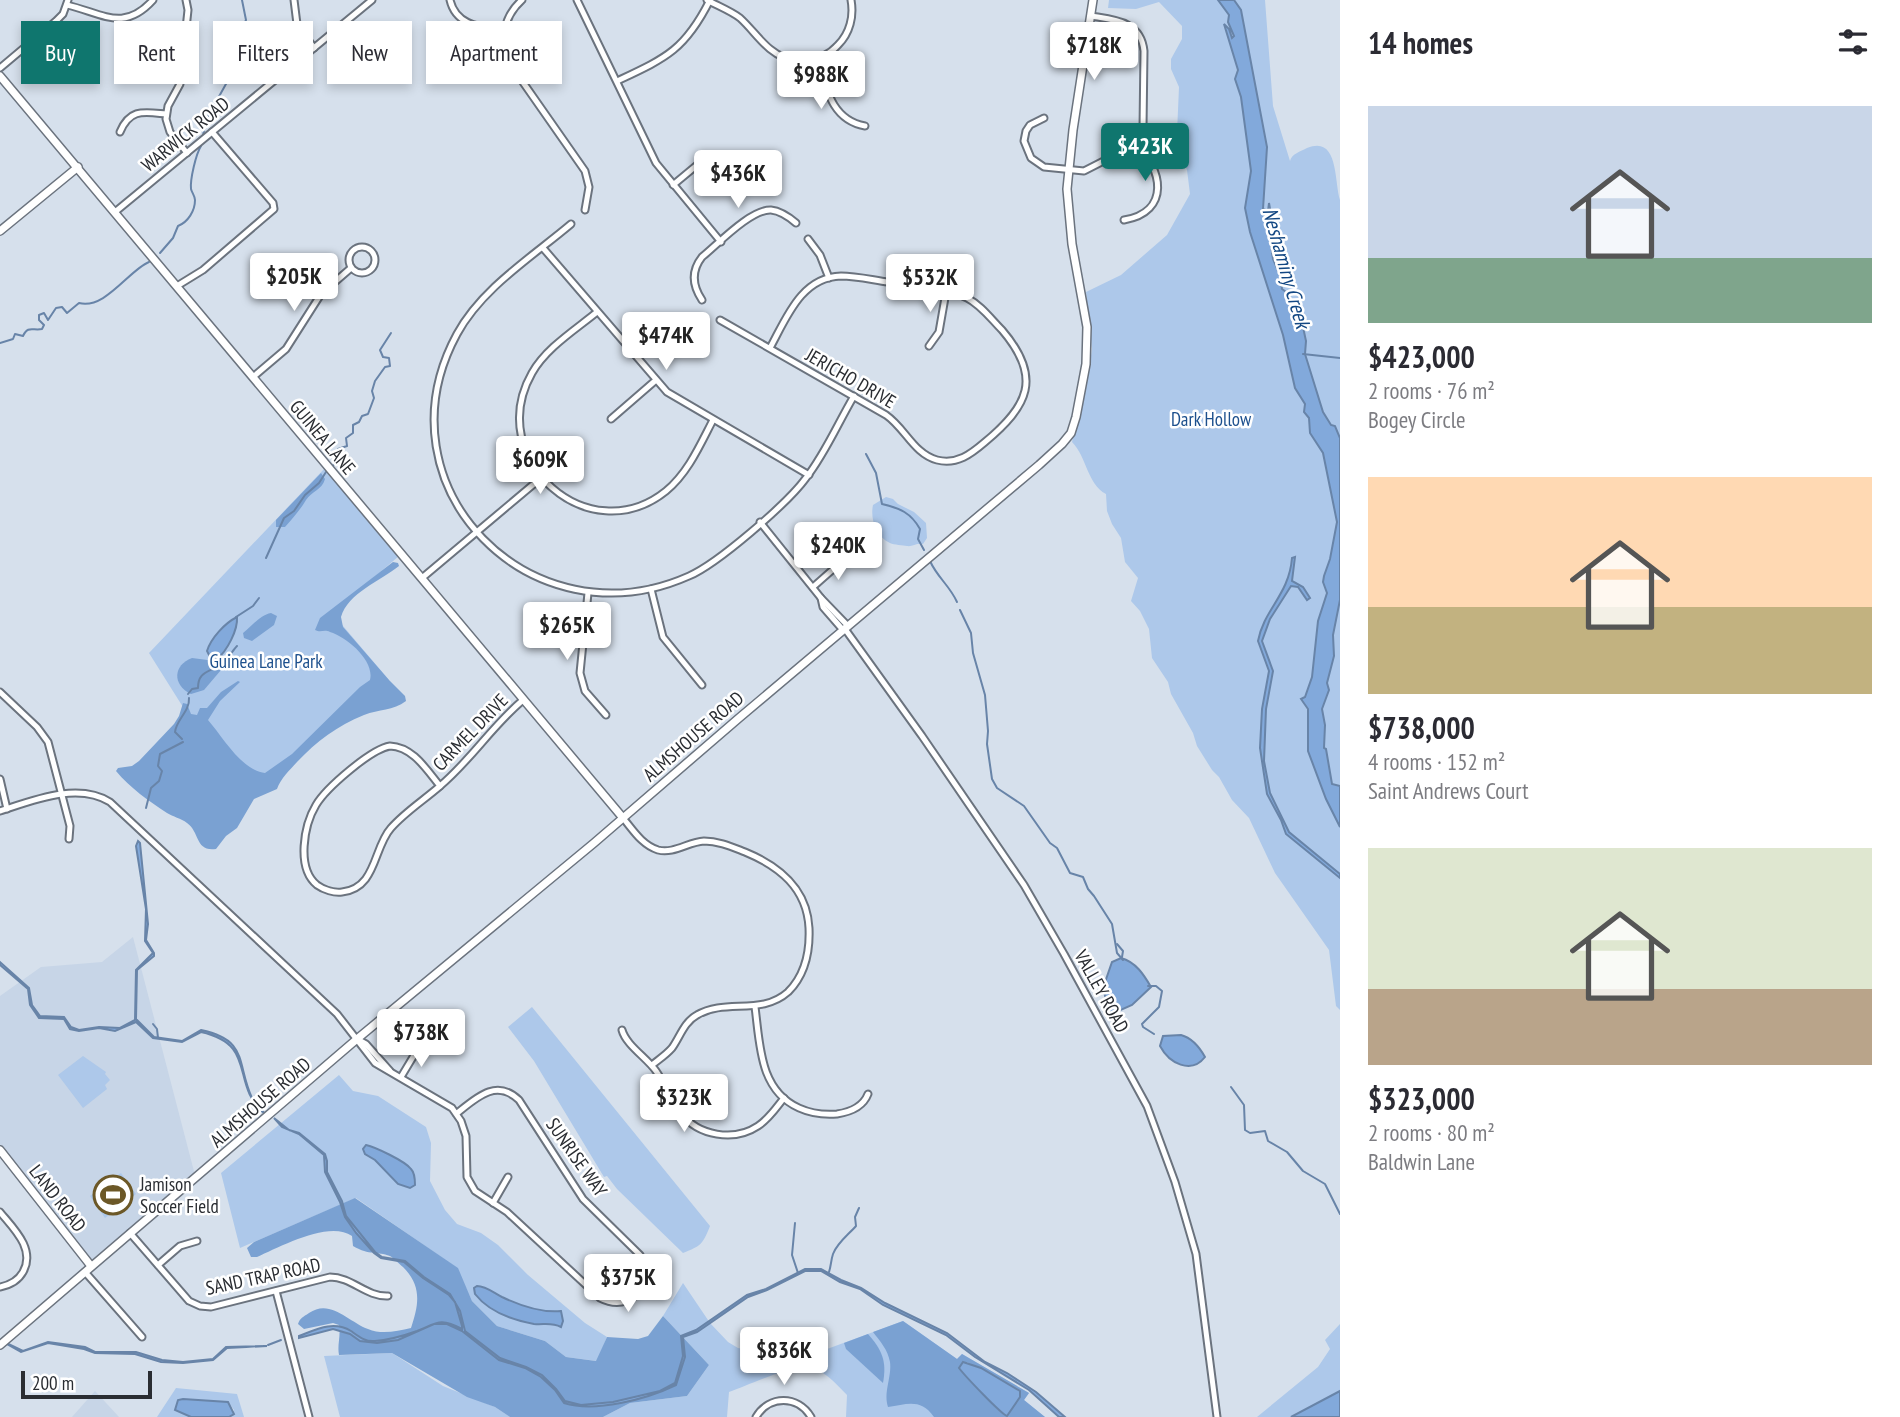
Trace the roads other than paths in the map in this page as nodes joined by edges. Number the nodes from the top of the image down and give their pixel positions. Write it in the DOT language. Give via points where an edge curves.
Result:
graph roads {
  1 [pos="153,0"];
  2 [pos="186,0"];
  3 [pos="294,0"];
  4 [pos="372,0"];
  5 [pos="450,0"];
  6 [pos="522,0"];
  7 [pos="577,0"];
  8 [pos="709,0"];
  9 [pos="851,0"];
  10 [pos="1093,0"];
  11 [pos="68,2"];
  12 [pos="1091,16"];
  13 [pos="297,21"];
  14 [pos="464,21"];
  15 [pos="508,21"];
  16 [pos="313,47"];
  17 [pos="817,58"];
  18 [pos="0,68"];
  19 [pos="0,76"];
  20 [pos="617,81"];
  21 [pos="269,84"];
  22 [pos="524,84"];
  23 [pos="166,114"];
  24 [pos="1044,118"];
  25 [pos="865,126"];
  26 [pos="120,132"];
  27 [pos="212,132"];
  28 [pos="1135,144"];
  29 [pos="187,153"];
  30 [pos="708,156"];
  31 [pos="78,167"];
  32 [pos="1068,170"];
  33 [pos="673,185"];
  34 [pos="585,210"];
  35 [pos="115,212"];
  36 [pos="1124,220"];
  37 [pos="796,223"];
  38 [pos="571,224"];
  39 [pos="0,231"];
  40 [pos="808,239"];
  41 [pos="720,242"];
  42 [pos="543,248"];
  43 [pos="351,268"];
  44 [pos="829,278"];
  45 [pos="177,286"];
  46 [pos="946,292"];
  47 [pos="702,300"];
  48 [pos="597,312"];
  49 [pos="720,320"];
  50 [pos="929,346"];
  51 [pos="770,348"];
  52 [pos="253,377"];
  53 [pos="656,380"];
  54 [pos="854,396"];
  55 [pos="611,419"];
  56 [pos="713,420"];
  57 [pos="809,475"];
  58 [pos="541,478"];
  59 [pos="761,522"];
  60 [pos="477,531"];
  61 [pos="847,557"];
  62 [pos="422,578"];
  63 [pos="813,587"];
  64 [pos="651,589"];
  65 [pos="588,593"];
  66 [pos="845,628"];
  67 [pos="702,685"];
  68 [pos="0,692"];
  69 [pos="523,700"];
  70 [pos="606,715"];
  71 [pos="0,779"];
  72 [pos="440,786"];
  73 [pos="62,794"];
  74 [pos="3,810"];
  75 [pos="623,818"];
  76 [pos="69,839"];
  77 [pos="755,1007"];
  78 [pos="622,1030"];
  79 [pos="357,1039"];
  80 [pos="419,1047"];
  81 [pos="652,1065"];
  82 [pos="401,1077"];
  83 [pos="868,1094"];
  84 [pos="784,1098"];
  85 [pos="456,1114"];
  86 [pos="0,1150"];
  87 [pos="508,1177"];
  88 [pos="494,1203"];
  89 [pos="0,1212"];
  90 [pos="130,1233"];
  91 [pos="197,1241"];
  92 [pos="158,1265"];
  93 [pos="88,1269"];
  94 [pos="0,1287"];
  95 [pos="276,1291"];
  96 [pos="388,1296"];
  97 [pos="142,1337"];
  98 [pos="2,1344"];
  99 [pos="309,1417"];
  100 [pos="756,1417"];
  101 [pos="811,1417"];
  102 [pos="1217,1417"];
  1 -- 11 [label="street" via="139,14 124,19"];
  2 -- 23 [label="street" via="180,84"];
  3 -- 13 [label="street"];
  4 -- 16 [label="street, WARWICK ROAD"];
  5 -- 14 [label="street"];
  6 -- 15 [label="street"];
  7 -- 20 [label="street"];
  8 -- 17 [label="street" via="738,17 777,54 797,61"];
  8 -- 20 [label="street" via="693,32 670,54"];
  9 -- 17 [label="street" via="851,19 843,39"];
  10 -- 12 [label="main road, ALMSHOUSE ROAD"];
  11 -- 18 [label="street" via="56,21"];
  12 -- 28 [label="street" via="1127,23 1142,40 1143,125"];
  12 -- 32 [label="main road, ALMSHOUSE ROAD"];
  17 -- 25 [label="street" via="834,108 850,122"];
  19 -- 31 [label="main road, GUINEA LANE"];
  20 -- 33 [label="street" via="656,163"];
  21 -- 27 [label="street, WARWICK ROAD"];
  22 -- 34 [label="street" via="585,171 589,187"];
  23 -- 26 [label="street" via="134,114"];
  23 -- 29 [label="street" via="170,132"];
  24 -- 32 [label="street" via="1027,128 1027,152 1041,166"];
  27 -- 29 [label="street, WARWICK ROAD"];
  27 -- 45 [label="street" via="274,209 203,270"];
  28 -- 32 [label="street" via="1085,170"];
  28 -- 36 [label="street" via="1152,162 1158,191 1148,208"];
  29 -- 35 [label="street, WARWICK ROAD"];
  30 -- 33 [label="street"];
  31 -- 35 [label="main road, GUINEA LANE"];
  31 -- 39 [label="main road"];
  32 -- 66 [label="main road, ALMSHOUSE ROAD" via="1068,215 1087,336 1085,374 1071,433 1059,448"];
  33 -- 41 [label="street"];
  35 -- 45 [label="main road, GUINEA LANE"];
  37 -- 41 [label="street" via="781,212 765,210"];
  38 -- 42 [label="street"];
  40 -- 44 [label="street"];
  41 -- 47 [label="street" via="695,270 694,285"];
  42 -- 48 [label="street"];
  42 -- 60 [label="street" via="474,309 452,345 440,380 435,414 440,463 452,495"];
  43 -- 43 [label="street" via="360,273 370,270 373,251 354,249 348,257"];
  43 -- 52 [label="street" via="321,294 286,349"];
  44 -- 46 [label="street, JERICHO DRIVE" via="843,276"];
  44 -- 51 [label="street" via="794,303"];
  45 -- 52 [label="main road, GUINEA LANE"];
  46 -- 50 [label="street" via="939,332"];
  46 -- 54 [label="street, JERICHO DRIVE" via="965,296 980,307 1019,355 1025,389 1012,418 970,455 944,461 922,453 892,419"];
  48 -- 53 [label="street"];
  48 -- 58 [label="street" via="543,358 524,391 521,433"];
  49 -- 51 [label="street, JERICHO DRIVE"];
  51 -- 54 [label="street, JERICHO DRIVE"];
  52 -- 62 [label="main road, GUINEA LANE"];
  53 -- 55 [label="street"];
  53 -- 56 [label="street" via="674,397"];
  54 -- 57 [label="street"];
  56 -- 57 [label="street"];
  56 -- 58 [label="street" via="680,476 663,493 642,504 611,510 589,508 562,496"];
  57 -- 59 [label="street"];
  58 -- 60 [label="street"];
  59 -- 63 [label="street, VALLEY ROAD"];
  59 -- 64 [label="street" via="700,571"];
  60 -- 62 [label="street"];
  60 -- 65 [label="street" via="518,568 554,585"];
  61 -- 63 [label="street"];
  62 -- 69 [label="main road, GUINEA LANE"];
  63 -- 66 [label="street, VALLEY ROAD" via="823,607"];
  64 -- 65 [label="street"];
  64 -- 67 [label="street" via="663,637"];
  65 -- 70 [label="street" via="580,673 586,691"];
  66 -- 75 [label="main road, ALMSHOUSE ROAD"];
  66 -- 102 [label="street, VALLEY ROAD" via="1024,885 1147,1106 1196,1254"];
  68 -- 73 [label="street" via="44,736"];
  69 -- 72 [label="street, CARMEL DRIVE"];
  69 -- 75 [label="main road, GUINEA LANE"];
  71 -- 74 [label="street"];
  72 -- 72 [label="street, CARMEL DRIVE" via="390,829 361,884 335,892 312,879 304,852 313,811 324,794 376,751 394,746 409,751"];
  73 -- 74 [label="street"];
  73 -- 76 [label="street"];
  73 -- 79 [label="street" via="92,793 114,805 337,1014"];
  75 -- 77 [label="street" via="656,849 672,850 704,841 725,844 770,863 793,884 808,922 805,965 785,994"];
  75 -- 79 [label="main road, ALMSHOUSE ROAD"];
  77 -- 81 [label="street" via="698,1014"];
  77 -- 84 [label="street" via="765,1072"];
  78 -- 81 [label="street"];
  79 -- 82 [label="street"];
  79 -- 90 [label="main road, ALMSHOUSE ROAD"];
  80 -- 82 [label="street"];
  81 -- 84 [label="street" via="684,1117 718,1135 757,1127"];
  82 -- 85 [label="street"];
  83 -- 84 [label="street" via="856,1108 832,1114 807,1111"];
  85 -- 88 [label="street, SUNRISE WAY" via="466,1136 469,1183"];
  85 -- 88 [label="street, SUNRISE WAY" via="485,1092 502,1090 515,1096 586,1203 640,1255 646,1272 642,1287 622,1302 600,1298"];
  86 -- 93 [label="main road, LAND ROAD"];
  87 -- 88 [label="street"];
  89 -- 94 [label="street" via="21,1239 27,1259 17,1280"];
  90 -- 92 [label="street, SAND TRAP ROAD"];
  90 -- 93 [label="main road, ALMSHOUSE ROAD"];
  91 -- 92 [label="street" via="180,1246"];
  92 -- 95 [label="street, SAND TRAP ROAD" via="185,1297 200,1306"];
  93 -- 97 [label="street"];
  93 -- 98 [label="main road, ALMSHOUSE ROAD"];
  95 -- 96 [label="street, SAND TRAP ROAD" via="336,1277 374,1295"];
  95 -- 99 [label="street"];
  100 -- 101 [label="street" via="768,1404 782,1400 797,1404"];
}
